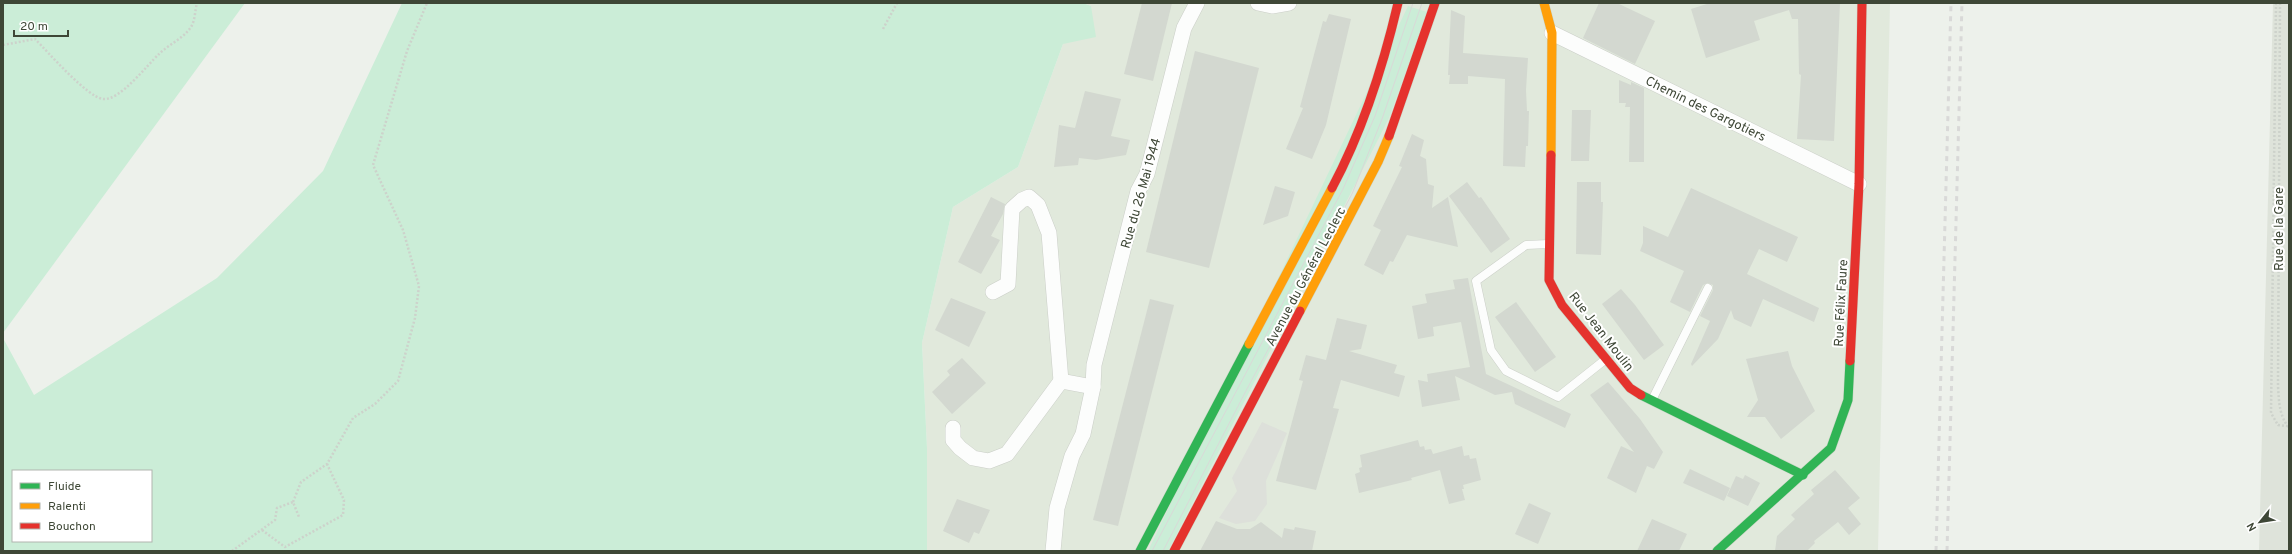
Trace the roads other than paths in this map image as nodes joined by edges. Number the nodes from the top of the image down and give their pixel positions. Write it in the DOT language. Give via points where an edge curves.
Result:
graph roads {
  1 [pos="1197,3"];
  2 [pos="1258,3"];
  3 [pos="1289,3"];
  4 [pos="1398,3"];
  5 [pos="1436,3"];
  6 [pos="1544,3"];
  7 [pos="1862,3"];
  8 [pos="1552,33"];
  9 [pos="1858,184"];
  10 [pos="1548,244"];
  11 [pos="1708,288"];
  12 [pos="993,292"];
  13 [pos="1606,359"];
  14 [pos="1061,381"];
  15 [pos="1093,387"];
  16 [pos="1652,401"];
  17 [pos="954,428"];
  18 [pos="1803,475"];
  19 [pos="1053,551"];
  20 [pos="1140,551"];
  21 [pos="1174,551"];
  22 [pos="1717,551"];
  1 -- 15 [label="street, Rue du 26 Mai 1944" via="1184,28 1147,174 1138,191 1094,365"];
  2 -- 3 [label="street" via="1272,6"];
  4 -- 20 [label="street, Avenue du Général Leclerc" via="1382,65 1366,112 1337,178"];
  5 -- 21 [label="street, Avenue du Général Leclerc" via="1378,162"];
  6 -- 8 [label="street, Rue Jean Moulin"];
  7 -- 9 [label="street, Rue Félix Faure"];
  8 -- 9 [label="street, Chemin des Gargotiers"];
  8 -- 10 [label="street, Rue Jean Moulin"];
  9 -- 18 [label="street, Rue Félix Faure" via="1848,400 1831,448"];
  10 -- 13 [label="street, Rue Jean Moulin" via="1549,280 1562,305"];
  10 -- 13 [label="lane" via="1526,245 1476,281 1491,350 1506,371 1558,397"];
  11 -- 16 [label="lane"];
  12 -- 14 [label="street" via="1008,284 1012,209 1029,196 1038,205 1049,233"];
  13 -- 16 [label="street, Rue Jean Moulin" via="1630,388"];
  14 -- 15 [label="street"];
  14 -- 17 [label="street" via="1007,454 990,461 973,458 954,440"];
  15 -- 19 [label="street, Rue du 26 Mai 1944" via="1082,434 1072,456 1057,508 1056,542"];
  16 -- 18 [label="street, Rue Jean Moulin"];
  18 -- 22 [label="street, Rue Félix Faure"];
}
